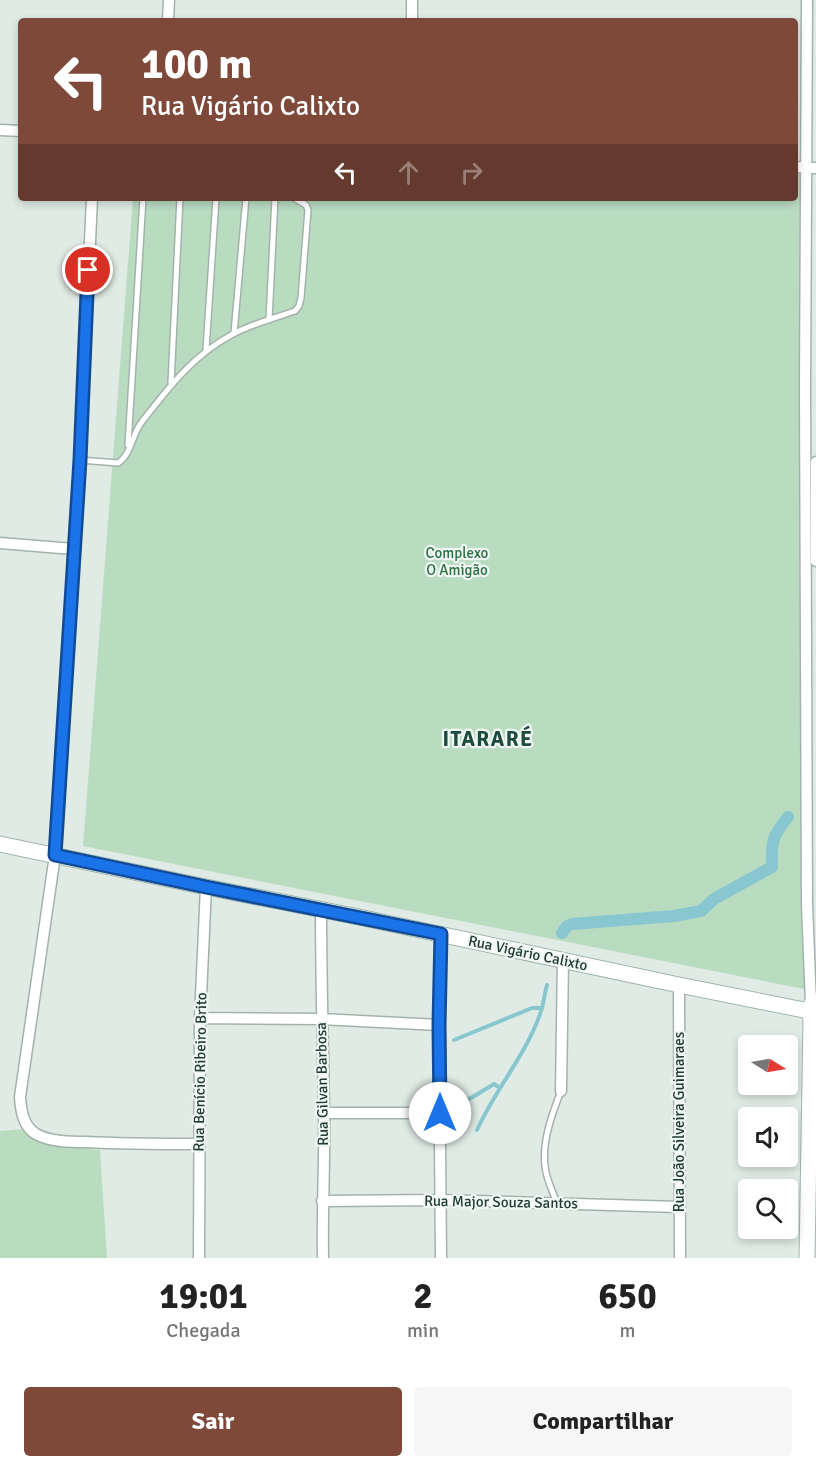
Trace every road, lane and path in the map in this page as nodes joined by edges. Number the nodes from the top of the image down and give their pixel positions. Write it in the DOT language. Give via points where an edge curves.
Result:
graph roads {
  1 [pos="169,0"];
  2 [pos="412,0"];
  3 [pos="807,0"];
  4 [pos="168,18"];
  5 [pos="412,18"];
  6 [pos="0,130"];
  7 [pos="18,131"];
  8 [pos="806,168"];
  9 [pos="92,201"];
  10 [pos="143,201"];
  11 [pos="180,201"];
  12 [pos="216,201"];
  13 [pos="246,201"];
  14 [pos="274,201"];
  15 [pos="300,201"];
  16 [pos="811,253"];
  17 [pos="268,320"];
  18 [pos="234,333"];
  19 [pos="206,351"];
  20 [pos="171,383"];
  21 [pos="811,389"];
  22 [pos="128,449"];
  23 [pos="80,460"];
  24 [pos="816,462"];
  25 [pos="813,518"];
  26 [pos="0,543"];
  27 [pos="74,549"];
  28 [pos="816,561"];
  29 [pos="0,844"];
  30 [pos="55,855"];
  31 [pos="206,887"];
  32 [pos="812,904"];
  33 [pos="321,910"];
  34 [pos="441,934"];
  35 [pos="563,960"];
  36 [pos="679,985"];
  37 [pos="813,1011"];
  38 [pos="200,1018"];
  39 [pos="321,1019"];
  40 [pos="439,1025"];
  41 [pos="561,1091"];
  42 [pos="324,1113"];
  43 [pos="440,1113"];
  44 [pos="199,1144"];
  45 [pos="813,1186"];
  46 [pos="441,1200"];
  47 [pos="322,1201"];
  48 [pos="557,1203"];
  49 [pos="679,1206"];
  50 [pos="199,1258"];
  51 [pos="323,1258"];
  52 [pos="441,1258"];
  53 [pos="680,1258"];
  54 [pos="807,1258"];
  1 -- 4 [label="street"];
  2 -- 5 [label="street"];
  3 -- 8 [label="street"];
  6 -- 7 [label="street"];
  8 -- 16 [label="street"];
  9 -- 23 [label="street"];
  10 -- 22 [label="lane"];
  11 -- 20 [label="lane"];
  12 -- 19 [label="lane"];
  13 -- 18 [label="lane"];
  14 -- 17 [label="lane"];
  15 -- 17 [label="lane" via="308,210 299,306"];
  16 -- 21 [label="street"];
  17 -- 18 [label="lane"];
  18 -- 19 [label="lane"];
  19 -- 20 [label="lane"];
  20 -- 22 [label="lane" via="137,428"];
  21 -- 25 [label="street"];
  22 -- 23 [label="lane" via="118,463"];
  23 -- 27 [label="street"];
  24 -- 25 [label="street"];
  25 -- 28 [label="street"];
  25 -- 32 [label="street"];
  26 -- 27 [label="street"];
  27 -- 30 [label="street"];
  29 -- 30 [label="main road, Rua Vigário Calixto"];
  30 -- 31 [label="main road, Rua Vigário Calixto"];
  30 -- 44 [label="street" via="20,1097 26,1124 43,1137 66,1141"];
  31 -- 33 [label="main road, Rua Vigário Calixto"];
  31 -- 38 [label="street, Rua Benício Ribeiro Brito"];
  32 -- 37 [label="street"];
  33 -- 34 [label="main road, Rua Vigário Calixto"];
  33 -- 39 [label="street, Rua Gilvan Barbosa"];
  34 -- 35 [label="main road, Rua Vigário Calixto"];
  34 -- 40 [label="street"];
  35 -- 36 [label="main road, Rua Vigário Calixto"];
  35 -- 41 [label="street"];
  36 -- 37 [label="main road, Rua Vigário Calixto"];
  36 -- 49 [label="street, Rua João Silveira Guimaraes"];
  37 -- 45 [label="main road"];
  38 -- 39 [label="street"];
  38 -- 44 [label="street, Rua Benício Ribeiro Brito"];
  39 -- 40 [label="street"];
  39 -- 42 [label="street, Rua Gilvan Barbosa"];
  40 -- 43 [label="street"];
  41 -- 48 [label="lane" via="546,1139 545,1167"];
  42 -- 43 [label="street"];
  42 -- 47 [label="street, Rua Gilvan Barbosa"];
  43 -- 46 [label="street"];
  44 -- 50 [label="street, Rua Benício Ribeiro Brito"];
  45 -- 54 [label="main road"];
  46 -- 47 [label="street, Rua Major Souza Santos"];
  46 -- 48 [label="street, Rua Major Souza Santos"];
  46 -- 52 [label="street"];
  47 -- 51 [label="street, Rua Gilvan Barbosa"];
  48 -- 49 [label="street, Rua Major Souza Santos"];
  49 -- 53 [label="street, Rua João Silveira Guimaraes"];
}
